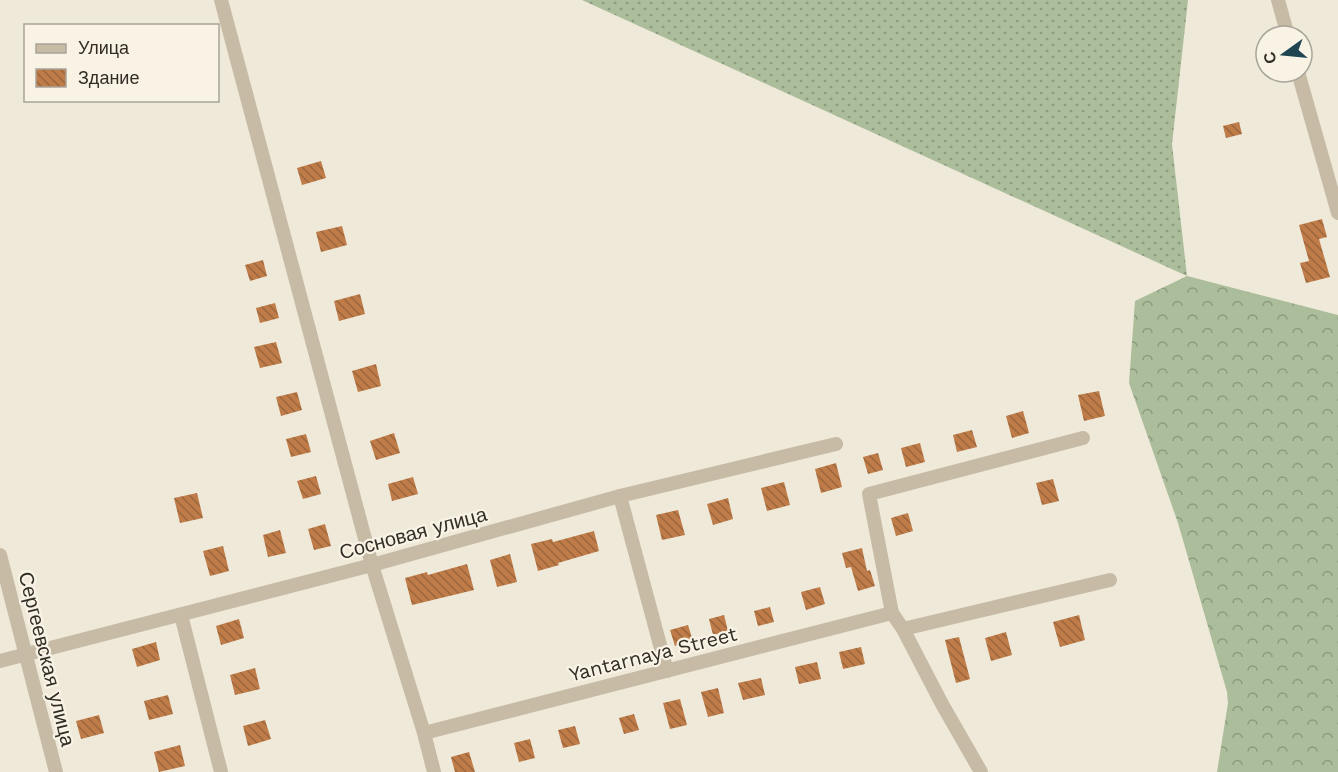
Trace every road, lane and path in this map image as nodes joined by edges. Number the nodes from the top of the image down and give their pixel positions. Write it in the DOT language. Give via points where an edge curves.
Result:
graph roads {
  1 [pos="221,0"];
  2 [pos="1278,0"];
  3 [pos="1285,24"];
  4 [pos="1301,84"];
  5 [pos="1338,213"];
  6 [pos="1083,438"];
  7 [pos="836,444"];
  8 [pos="620,496"];
  9 [pos="0,555"];
  10 [pos="372,565"];
  11 [pos="1110,580"];
  12 [pos="892,613"];
  13 [pos="181,615"];
  14 [pos="903,629"];
  15 [pos="26,654"];
  16 [pos="0,661"];
  17 [pos="667,670"];
  18 [pos="424,733"];
  19 [pos="56,772"];
  20 [pos="221,772"];
  21 [pos="434,772"];
  22 [pos="981,772"];
  1 -- 10 [label="street"];
  2 -- 3 [label="street"];
  4 -- 5 [label="street"];
  6 -- 12 [label="street" via="869,494"];
  7 -- 8 [label="street, Сосновая улица"];
  8 -- 10 [label="street, Сосновая улица"];
  8 -- 17 [label="street"];
  9 -- 15 [label="street, Сергеевская улица"];
  10 -- 13 [label="street, Сосновая улица"];
  10 -- 18 [label="street"];
  11 -- 14 [label="street"];
  12 -- 14 [label="street"];
  12 -- 17 [label="street, Yantarnaya Street"];
  13 -- 15 [label="street, Сосновая улица"];
  13 -- 20 [label="street"];
  14 -- 22 [label="street"];
  15 -- 16 [label="street, Сосновая улица"];
  15 -- 19 [label="street, Сергеевская улица"];
  17 -- 18 [label="street, Yantarnaya Street"];
  18 -- 21 [label="street"];
}
